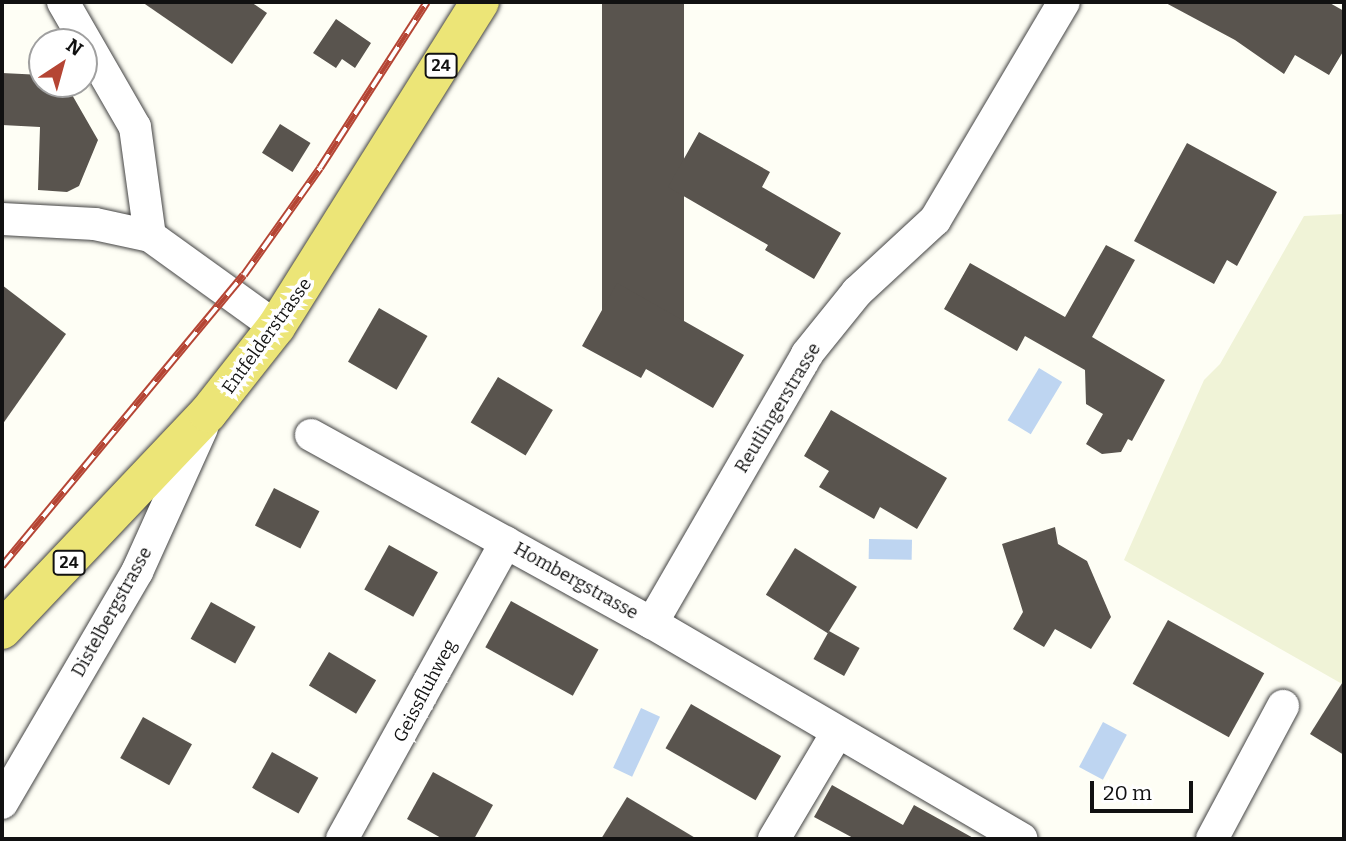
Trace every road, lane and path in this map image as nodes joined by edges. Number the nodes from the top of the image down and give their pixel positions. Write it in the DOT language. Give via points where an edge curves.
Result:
graph roads {
  1 [pos="63,2"];
  2 [pos="480,2"];
  3 [pos="1064,2"];
  4 [pos="2,219"];
  5 [pos="150,236"];
  6 [pos="276,327"];
  7 [pos="208,413"];
  8 [pos="311,435"];
  9 [pos="506,542"];
  10 [pos="652,623"];
  11 [pos="2,630"];
  12 [pos="1283,706"];
  13 [pos="837,733"];
  14 [pos="2,803"];
  15 [pos="342,839"];
  16 [pos="774,839"];
  17 [pos="1021,839"];
  18 [pos="1212,839"];
  1 -- 5 [label="street" via="135,127"];
  2 -- 6 [label="main road, Entfelderstrasse / 24"];
  3 -- 10 [label="street, Reutlingerstrasse" via="935,220 857,292 807,354"];
  4 -- 5 [label="street" via="95,224"];
  5 -- 6 [label="street"];
  6 -- 7 [label="main road, Entfelderstrasse / 24"];
  7 -- 11 [label="main road, Entfelderstrasse / 24"];
  7 -- 14 [label="street, Distelbergstrasse" via="137,572"];
  8 -- 9 [label="street, Hombergstrasse"];
  9 -- 10 [label="street, Hombergstrasse"];
  9 -- 15 [label="street, Geissfluhweg"];
  10 -- 13 [label="street, Hombergstrasse"];
  12 -- 18 [label="street"];
  13 -- 16 [label="street"];
  13 -- 17 [label="street, Hombergstrasse"];
}
